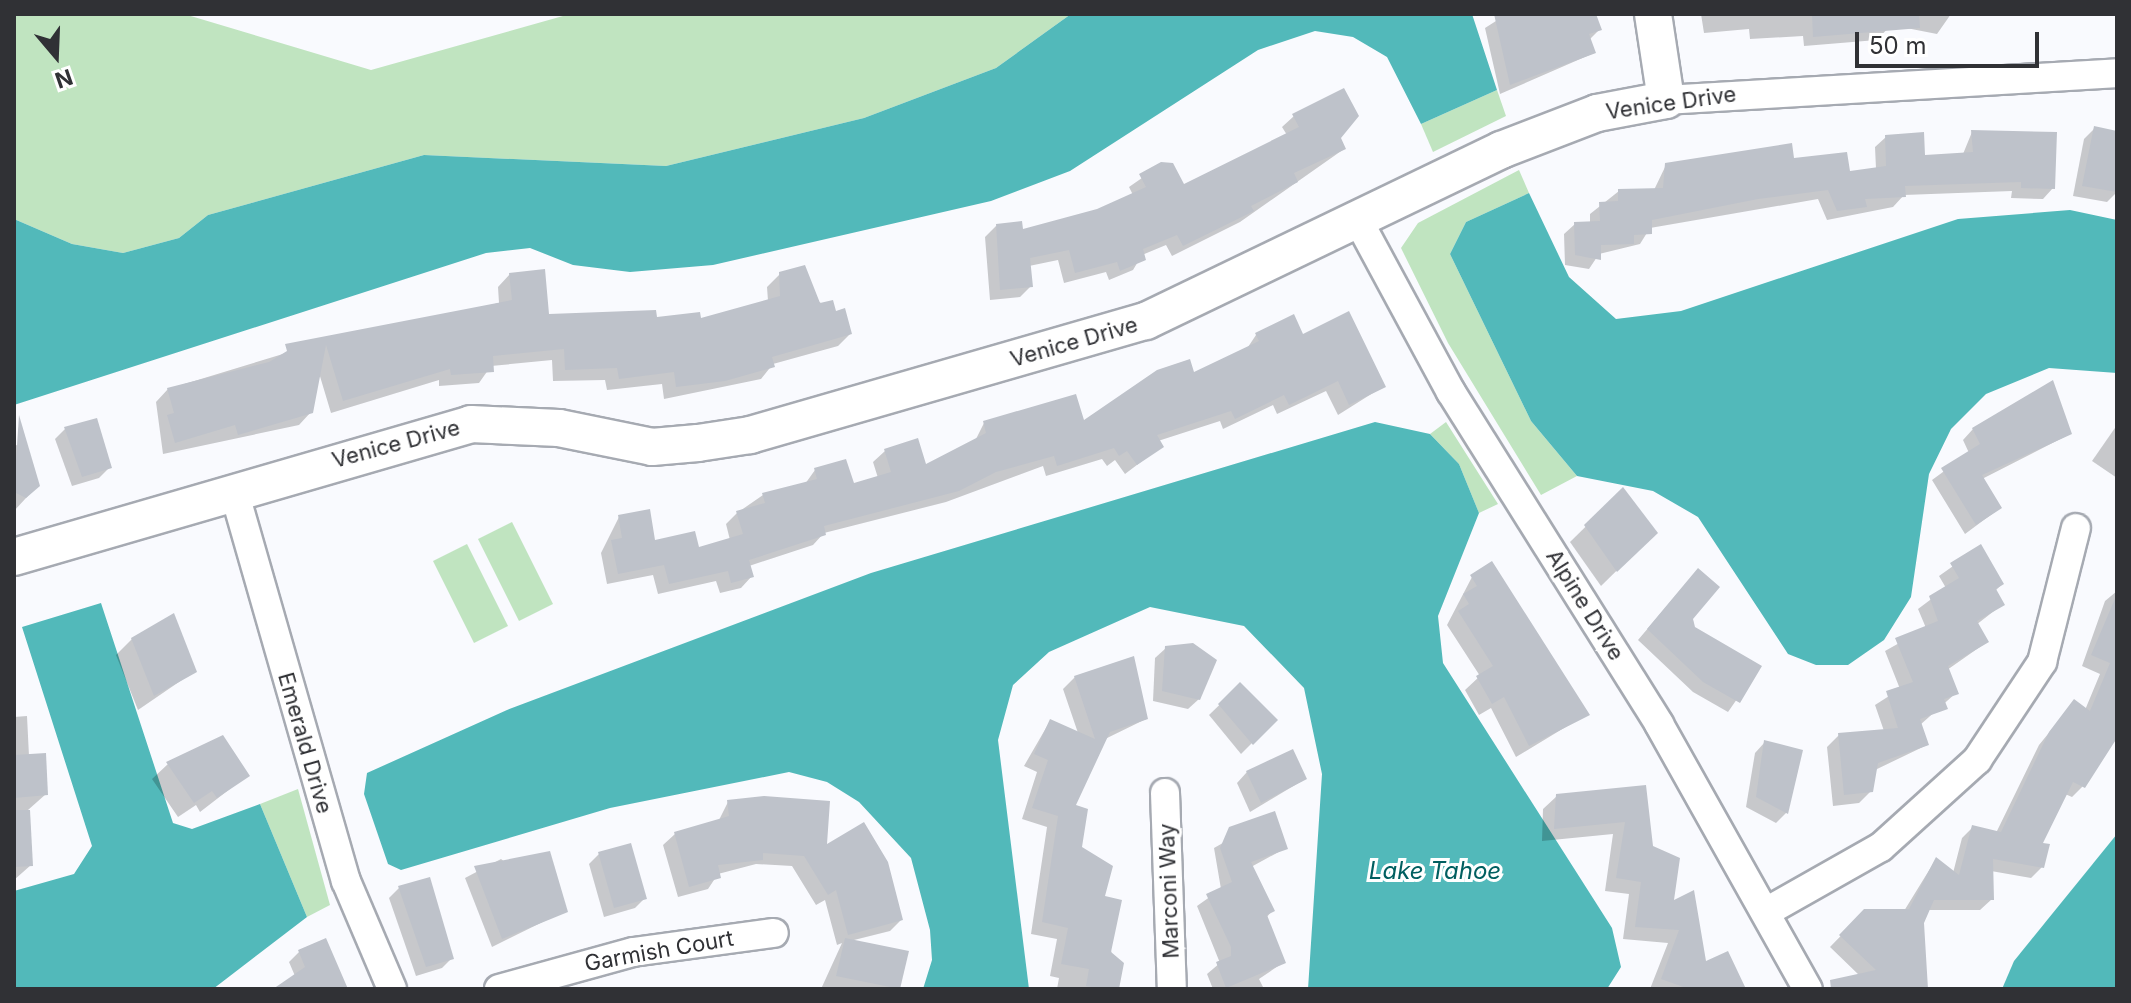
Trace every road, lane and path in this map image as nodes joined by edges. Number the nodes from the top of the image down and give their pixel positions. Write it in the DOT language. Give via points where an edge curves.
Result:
graph roads {
  1 [pos="1653,14"];
  2 [pos="2117,73"];
  3 [pos="1666,100"];
  4 [pos="1359,222"];
  5 [pos="234,491"];
  6 [pos="2076,528"];
  7 [pos="14,557"];
  8 [pos="1165,793"];
  9 [pos="1766,912"];
  10 [pos="774,933"];
  11 [pos="392,989"];
  12 [pos="499,989"];
  13 [pos="1172,989"];
  14 [pos="1808,989"];
  1 -- 3 [label="street"];
  2 -- 3 [label="street, Venice Drive"];
  3 -- 4 [label="street, Venice Drive" via="1551,129"];
  4 -- 5 [label="street, Venice Drive" via="1146,321 750,435 652,447 559,428 471,424"];
  4 -- 9 [label="street, Alpine Drive" via="1451,392 1659,724"];
  5 -- 7 [label="street, Venice Drive"];
  5 -- 11 [label="street, Emerald Drive" via="326,818"];
  6 -- 9 [label="street" via="2042,662 1977,760 1881,847"];
  8 -- 13 [label="street, Marconi Way"];
  9 -- 14 [label="street, Alpine Drive"];
  10 -- 12 [label="street, Garmish Court" via="633,952"];
}
